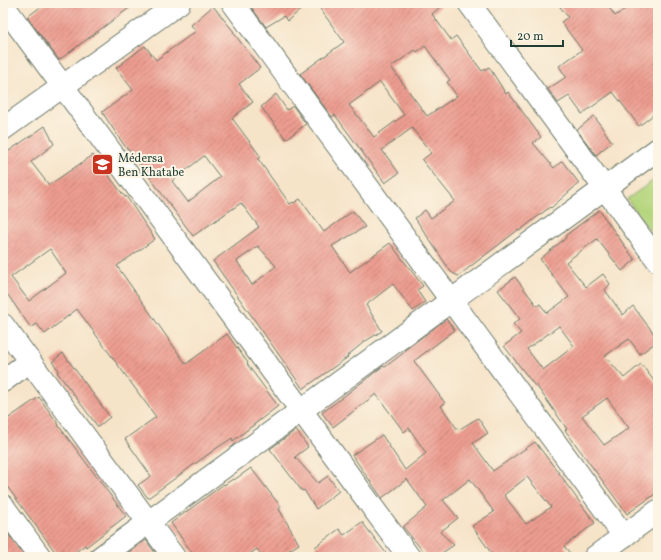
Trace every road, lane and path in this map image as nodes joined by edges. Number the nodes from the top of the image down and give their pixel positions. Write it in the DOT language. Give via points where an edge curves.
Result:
graph roads {
  1 [pos="179,3"];
  2 [pos="232,3"];
  3 [pos="470,3"];
  4 [pos="3,5"];
  5 [pos="63,86"];
  6 [pos="3,129"];
  7 [pos="658,149"];
  8 [pos="604,188"];
  9 [pos="658,262"];
  10 [pos="451,301"];
  11 [pos="3,325"];
  12 [pos="30,361"];
  13 [pos="3,381"];
  14 [pos="301,410"];
  15 [pos="4,509"];
  16 [pos="658,511"];
  17 [pos="148,522"];
  18 [pos="624,536"];
  19 [pos="40,557"];
  20 [pos="101,557"];
  21 [pos="174,557"];
  22 [pos="409,557"];
  23 [pos="595,557"];
  1 -- 5 [label="street"];
  2 -- 10 [label="street"];
  3 -- 8 [label="street"];
  4 -- 5 [label="street"];
  5 -- 6 [label="street"];
  5 -- 14 [label="street"];
  7 -- 8 [label="street"];
  8 -- 9 [label="street"];
  8 -- 10 [label="street"];
  10 -- 14 [label="street"];
  10 -- 18 [label="street"];
  11 -- 12 [label="street"];
  12 -- 13 [label="street"];
  12 -- 17 [label="street"];
  14 -- 17 [label="street"];
  14 -- 22 [label="street"];
  15 -- 19 [label="street"];
  16 -- 18 [label="street"];
  17 -- 20 [label="street"];
  17 -- 21 [label="street"];
  18 -- 23 [label="street"];
}
